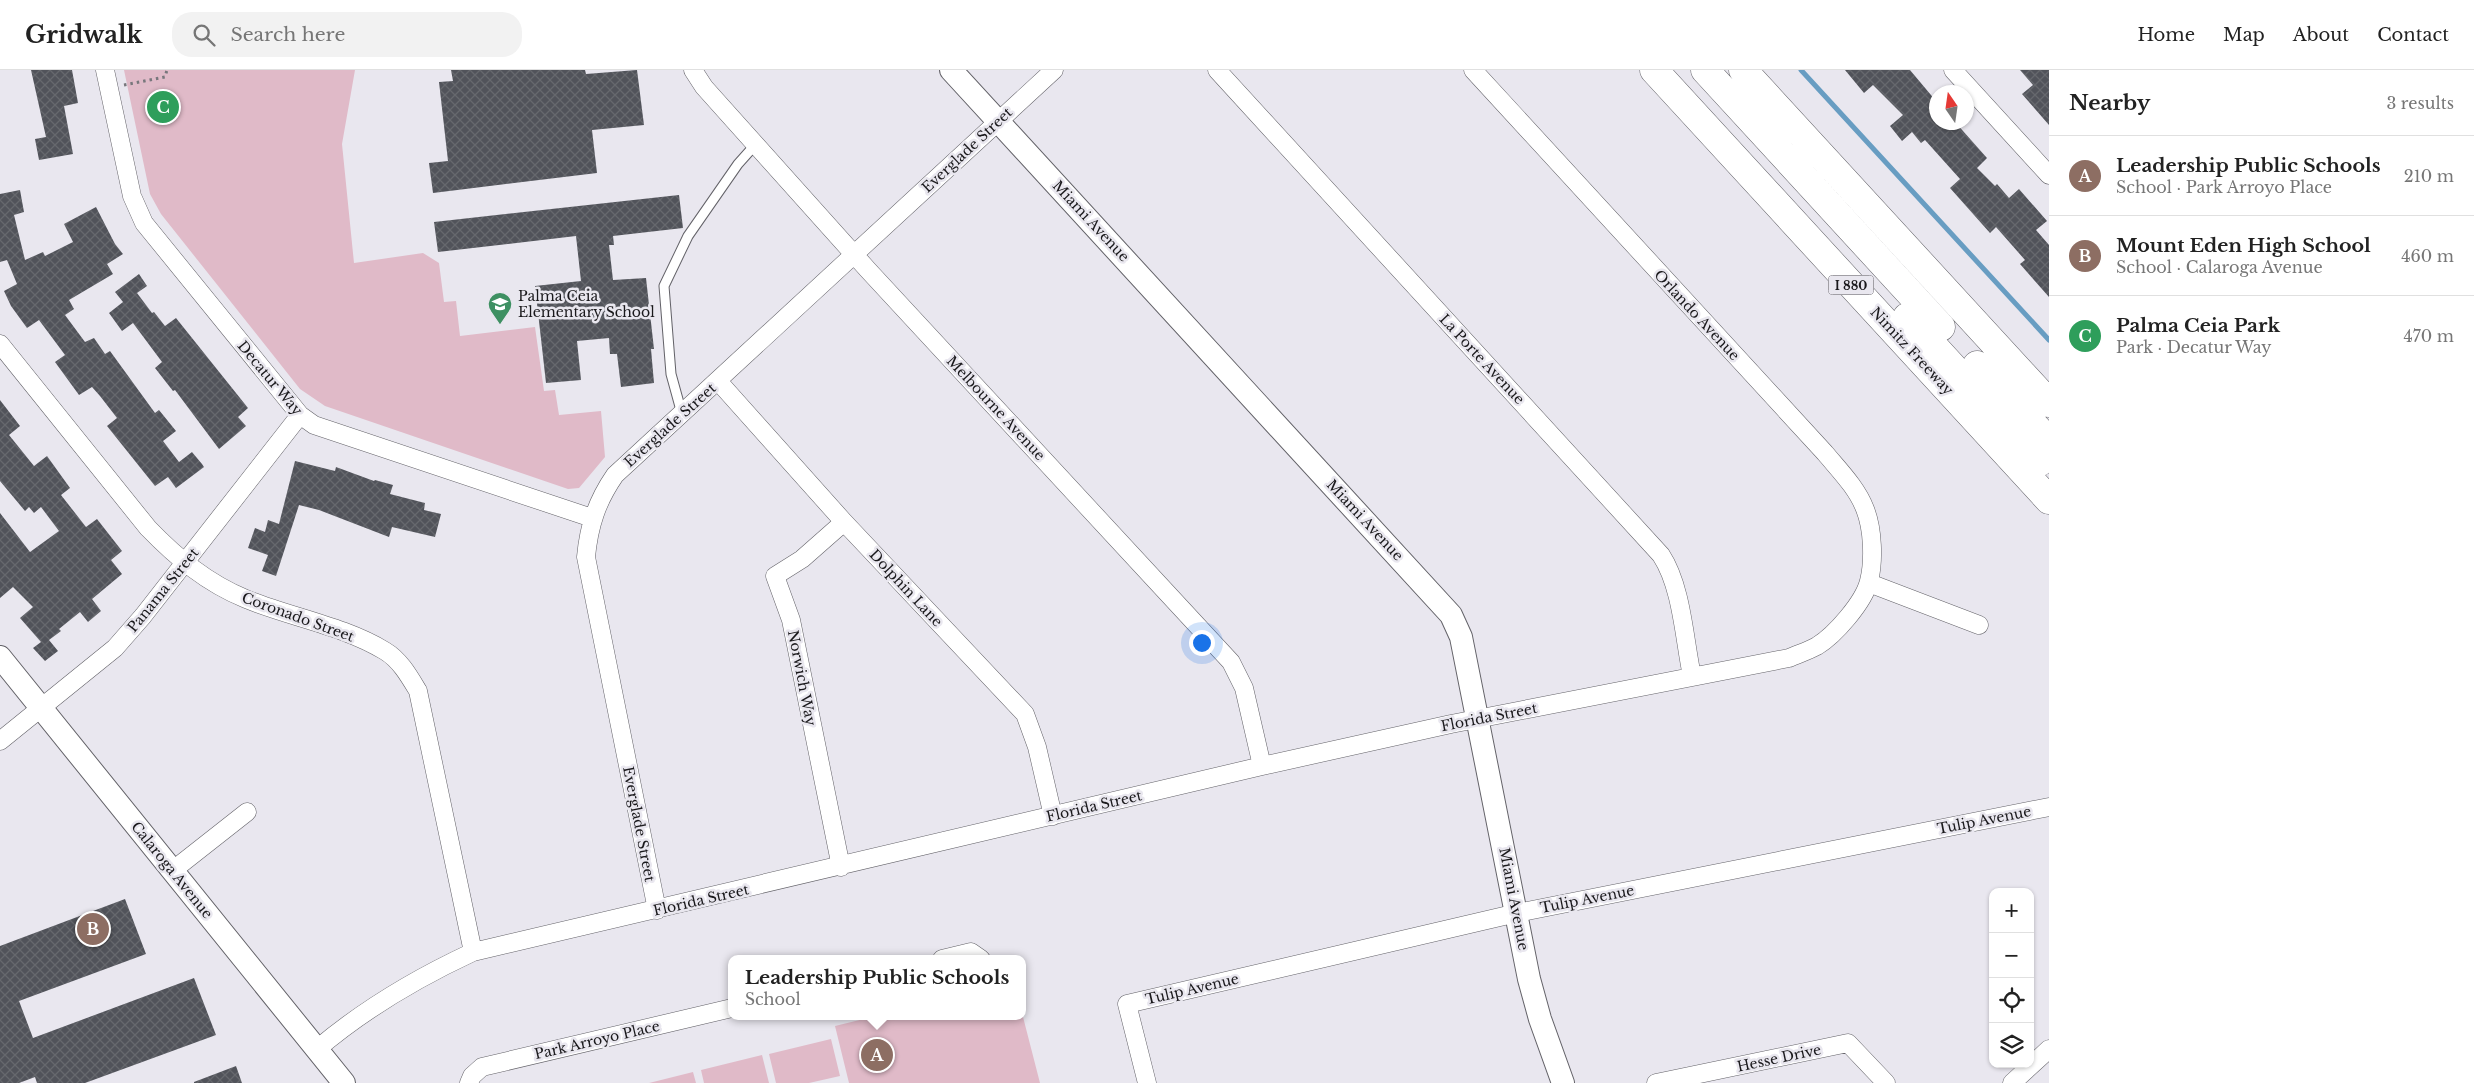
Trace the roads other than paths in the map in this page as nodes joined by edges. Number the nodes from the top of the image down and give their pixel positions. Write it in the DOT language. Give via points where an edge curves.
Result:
graph roads {
  1 [pos="105,70"];
  2 [pos="693,70"];
  3 [pos="951,70"];
  4 [pos="1054,70"];
  5 [pos="1217,70"];
  6 [pos="1474,70"];
  7 [pos="1654,70"];
  8 [pos="1679,70"];
  9 [pos="1743,70"];
  10 [pos="1953,70"];
  11 [pos="1709,72"];
  12 [pos="998,120"];
  13 [pos="755,145"];
  14 [pos="2049,175"];
  15 [pos="854,255"];
  16 [pos="0,344"];
  17 [pos="718,381"];
  18 [pos="2049,403"];
  19 [pos="682,414"];
  20 [pos="300,415"];
  21 [pos="2049,441"];
  22 [pos="2049,472"];
  23 [pos="2049,500"];
  24 [pos="592,518"];
  25 [pos="844,522"];
  26 [pos="184,563"];
  27 [pos="1869,583"];
  28 [pos="1979,625"];
  29 [pos="0,657"];
  30 [pos="1692,676"];
  31 [pos="42,708"];
  32 [pos="1478,719"];
  33 [pos="0,741"];
  34 [pos="1262,766"];
  35 [pos="2049,807"];
  36 [pos="247,812"];
  37 [pos="1053,816"];
  38 [pos="841,866"];
  39 [pos="172,871"];
  40 [pos="657,910"];
  41 [pos="1517,913"];
  42 [pos="473,952"];
  43 [pos="959,955"];
  44 [pos="975,955"];
  45 [pos="728,1009"];
  46 [pos="2049,1049"];
  47 [pos="316,1050"];
  48 [pos="344,1083"];
  49 [pos="469,1083"];
  50 [pos="1147,1083"];
  51 [pos="1563,1083"];
  52 [pos="1656,1083"];
  53 [pos="1886,1083"];
  54 [pos="2012,1083"];
  1 -- 20 [label="street, Decatur Way" via="132,196 144,223"];
  2 -- 13 [label="street, Melbourne Avenue"];
  3 -- 12 [label="street, Miami Avenue"];
  4 -- 12 [label="street, Everglade Street"];
  5 -- 30 [label="street, La Porte Avenue" via="1661,555 1669,566 1675,585"];
  6 -- 27 [label="street, Orlando Avenue" via="1856,491 1866,511 1870,532"];
  7 -- 23 [label="highway, Nimitz Freeway / I 880"];
  8 -- 22 [label="highway, I 880"];
  9 -- 18 [label="highway"];
  10 -- 14 [label="street"];
  11 -- 21 [label="highway, I 880" via="1923,308"];
  12 -- 15 [label="street, Everglade Street"];
  12 -- 32 [label="street, Miami Avenue" via="1451,614 1461,637"];
  13 -- 15 [label="street, Melbourne Avenue"];
  13 -- 19 [label="lane" via="688,236 664,286 671,374"];
  15 -- 17 [label="street, Everglade Street"];
  15 -- 34 [label="street, Melbourne Avenue" via="1231,662 1244,688"];
  16 -- 26 [label="street, Coronado Street" via="148,528"];
  17 -- 19 [label="street, Everglade Street"];
  17 -- 25 [label="street, Dolphin Lane"];
  19 -- 24 [label="street, Everglade Street" via="615,475"];
  20 -- 24 [label="street, Decatur Way" via="314,425"];
  20 -- 26 [label="street, Panama Street"];
  24 -- 40 [label="street, Everglade Street" via="586,557"];
  25 -- 37 [label="street, Dolphin Lane" via="1025,714 1038,747"];
  25 -- 38 [label="street, Norwich Way" via="802,559 775,576 791,620"];
  26 -- 31 [label="street, Panama Street" via="115,648"];
  26 -- 42 [label="street, Coronado Street" via="197,574 244,598 341,631 385,651 404,668 418,691"];
  27 -- 28 [label="street"];
  27 -- 30 [label="street, Florida Street" via="1844,623 1817,646 1788,658"];
  29 -- 31 [label="street, Calaroga Avenue"];
  30 -- 32 [label="street, Florida Street"];
  31 -- 33 [label="street, Panama Street"];
  31 -- 39 [label="street, Calaroga Avenue"];
  32 -- 34 [label="street, Florida Street"];
  32 -- 41 [label="street, Miami Avenue"];
  34 -- 37 [label="street, Florida Street"];
  35 -- 41 [label="street, Tulip Avenue"];
  36 -- 39 [label="street"];
  37 -- 38 [label="street, Florida Street"];
  38 -- 40 [label="street, Florida Street"];
  39 -- 47 [label="street, Calaroga Avenue"];
  40 -- 42 [label="street, Florida Street"];
  41 -- 50 [label="street, Tulip Avenue" via="1127,1004"];
  41 -- 51 [label="street, Miami Avenue" via="1529,979"];
  42 -- 47 [label="street, Florida Street" via="397,991"];
  43 -- 44 [label="street" via="971,952"];
  45 -- 49 [label="street, Park Arroyo Place" via="482,1067"];
  46 -- 54 [label="street"];
  47 -- 48 [label="street, Calaroga Avenue"];
  52 -- 53 [label="street, Hesse Drive" via="1848,1043"];
}
